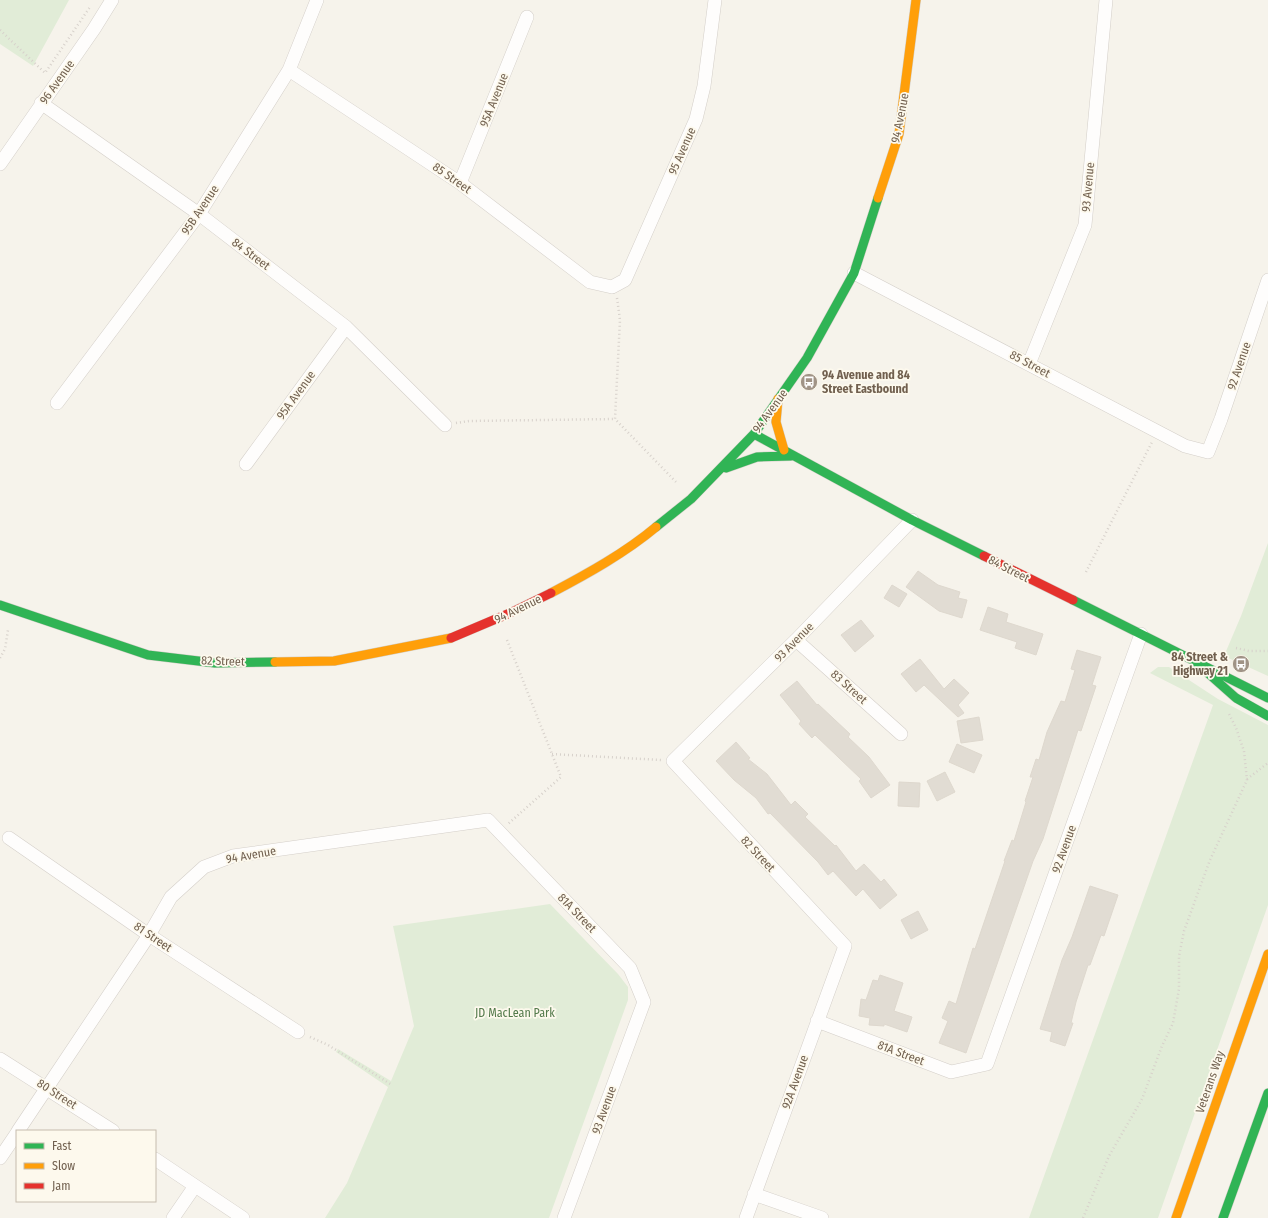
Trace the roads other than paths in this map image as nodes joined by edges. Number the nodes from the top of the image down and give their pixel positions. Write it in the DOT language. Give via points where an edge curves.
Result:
graph roads {
  1 [pos="112,0"];
  2 [pos="317,0"];
  3 [pos="715,0"];
  4 [pos="916,0"];
  5 [pos="1106,0"];
  6 [pos="527,17"];
  7 [pos="289,70"];
  8 [pos="41,103"];
  9 [pos="0,164"];
  10 [pos="460,183"];
  11 [pos="199,214"];
  12 [pos="854,273"];
  13 [pos="1268,280"];
  14 [pos="613,286"];
  15 [pos="346,327"];
  16 [pos="1029,364"];
  17 [pos="778,399"];
  18 [pos="57,403"];
  19 [pos="445,425"];
  20 [pos="754,434"];
  21 [pos="784,450"];
  22 [pos="1208,452"];
  23 [pos="796,456"];
  24 [pos="246,464"];
  25 [pos="718,472"];
  26 [pos="912,520"];
  27 [pos="0,605"];
  28 [pos="1141,634"];
  29 [pos="453,638"];
  30 [pos="796,640"];
  31 [pos="1192,659"];
  32 [pos="1268,698"];
  33 [pos="1268,716"];
  34 [pos="901,734"];
  35 [pos="673,760"];
  36 [pos="498,830"];
  37 [pos="9,838"];
  38 [pos="149,935"];
  39 [pos="844,946"];
  40 [pos="1268,954"];
  41 [pos="644,1002"];
  42 [pos="817,1021"];
  43 [pos="298,1032"];
  44 [pos="0,1059"];
  45 [pos="987,1064"];
  46 [pos="47,1088"];
  47 [pos="1268,1093"];
  48 [pos="19,1130"];
  49 [pos="111,1130"];
  50 [pos="16,1135"];
  51 [pos="0,1158"];
  52 [pos="156,1160"];
  53 [pos="195,1186"];
  54 [pos="754,1194"];
  55 [pos="173,1218"];
  56 [pos="243,1218"];
  57 [pos="564,1218"];
  58 [pos="746,1218"];
  59 [pos="822,1218"];
  60 [pos="1176,1218"];
  61 [pos="1223,1218"];
  1 -- 8 [label="street, 96 Avenue"];
  2 -- 7 [label="street, 95B Avenue"];
  3 -- 14 [label="street, 95 Avenue" via="704,86 696,119 625,280"];
  4 -- 12 [label="street, 94 Avenue" via="899,134"];
  5 -- 16 [label="street, 93 Avenue" via="1085,224"];
  6 -- 10 [label="street, 95A Avenue"];
  7 -- 10 [label="street, 85 Street"];
  7 -- 11 [label="street, 95B Avenue"];
  8 -- 9 [label="street, 96 Avenue"];
  8 -- 11 [label="street, 84 Street"];
  10 -- 14 [label="street, 85 Street" via="590,282"];
  11 -- 15 [label="street, 84 Street"];
  11 -- 18 [label="street, 95B Avenue"];
  12 -- 16 [label="street, 85 Street"];
  12 -- 17 [label="street, 94 Avenue" via="807,358"];
  13 -- 22 [label="street, 92 Avenue"];
  15 -- 19 [label="street, 84 Street"];
  15 -- 24 [label="street, 95A Avenue"];
  16 -- 22 [label="street, 85 Street" via="1185,446"];
  17 -- 20 [label="street, 94 Avenue"];
  17 -- 21 [label="street" via="776,422"];
  20 -- 21 [label="street, 84 Street"];
  20 -- 25 [label="street, 94 Avenue"];
  21 -- 23 [label="street, 84 Street"];
  23 -- 25 [label="street" via="757,455"];
  23 -- 26 [label="street, 84 Street"];
  25 -- 29 [label="street, 94 Avenue" via="692,499 642,539 574,581"];
  26 -- 28 [label="street, 84 Street"];
  26 -- 30 [label="street, 93 Avenue"];
  27 -- 29 [label="street, 82 Street" via="148,654 214,663 334,661"];
  28 -- 31 [label="street, 84 Street"];
  28 -- 45 [label="street, 92 Avenue"];
  30 -- 34 [label="street, 83 Street"];
  30 -- 35 [label="street, 93 Avenue"];
  31 -- 32 [label="street, 84 Street"];
  31 -- 33 [label="street" via="1236,698"];
  35 -- 39 [label="street, 82 Street"];
  36 -- 38 [label="street, 94 Avenue" via="488,820 233,856 204,867 171,897"];
  36 -- 41 [label="street, 81A Street" via="630,968"];
  37 -- 38 [label="street, 81 Street"];
  38 -- 43 [label="street, 81 Street"];
  38 -- 46 [label="street, 94 Avenue"];
  39 -- 42 [label="street, 92A Avenue"];
  40 -- 60 [label="street, Veterans Way"];
  41 -- 57 [label="street, 93 Avenue"];
  42 -- 45 [label="street, 81A Street" via="951,1072"];
  42 -- 54 [label="street, 92A Avenue"];
  44 -- 46 [label="street, 80 Street"];
  46 -- 48 [label="street, 94 Avenue"];
  46 -- 49 [label="street, 80 Street"];
  47 -- 61 [label="street"];
  50 -- 51 [label="street, 94 Avenue"];
  52 -- 53 [label="street"];
  53 -- 55 [label="street"];
  53 -- 56 [label="street"];
  54 -- 58 [label="street, 92A Avenue"];
  54 -- 59 [label="street"];
}
